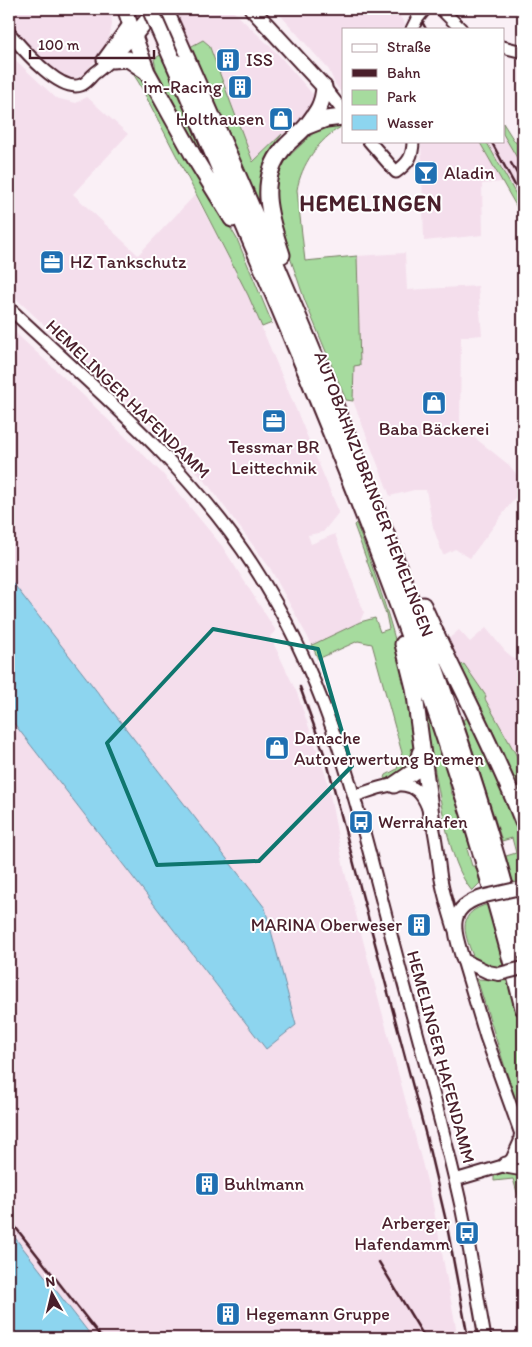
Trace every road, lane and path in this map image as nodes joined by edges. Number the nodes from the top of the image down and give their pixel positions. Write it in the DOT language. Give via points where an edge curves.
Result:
graph roads {
  1 [pos="125,9"];
  2 [pos="136,9"];
  3 [pos="150,9"];
  4 [pos="156,9"];
  5 [pos="165,9"];
  6 [pos="252,9"];
  7 [pos="425,9"];
  8 [pos="441,9"];
  9 [pos="414,24"];
  10 [pos="460,28"];
  11 [pos="132,30"];
  12 [pos="9,33"];
  13 [pos="9,39"];
  14 [pos="504,47"];
  15 [pos="22,48"];
  16 [pos="523,52"];
  17 [pos="178,56"];
  18 [pos="112,60"];
  19 [pos="147,72"];
  20 [pos="96,73"];
  21 [pos="324,87"];
  22 [pos="342,110"];
  23 [pos="342,117"];
  24 [pos="304,128"];
  25 [pos="370,142"];
  26 [pos="413,142"];
  27 [pos="264,271"];
  28 [pos="9,308"];
  29 [pos="306,332"];
  30 [pos="390,542"];
  31 [pos="391,584"];
  32 [pos="422,744"];
  33 [pos="394,785"];
  34 [pos="354,796"];
  35 [pos="523,822"];
  36 [pos="432,823"];
  37 [pos="520,889"];
  38 [pos="454,928"];
  39 [pos="523,951"];
  40 [pos="463,960"];
  41 [pos="523,968"];
  42 [pos="523,1008"];
  43 [pos="523,1140"];
  44 [pos="506,1165"];
  45 [pos="523,1168"];
  46 [pos="455,1180"];
  47 [pos="485,1338"];
  1 -- 11 [label="main road"];
  2 -- 11 [label="main road"];
  3 -- 17 [label="highway, AUTOBAHNZUBRINGER HEMELINGEN, bridge"];
  4 -- 11 [label="main road"];
  5 -- 17 [label="highway, AUTOBAHNZUBRINGER HEMELINGEN"];
  6 -- 21 [label="main road"];
  7 -- 9 [label="street, bridge"];
  8 -- 10 [label="street"];
  11 -- 18 [label="street"];
  11 -- 19 [label="highway"];
  11 -- 20 [label="street"];
  12 -- 15 [label="street"];
  13 -- 15 [label="street"];
  14 -- 16 [label="street"];
  15 -- 20 [label="street" via="64,85 80,86"];
  17 -- 27 [label="highway, AUTOBAHNZUBRINGER HEMELINGEN"];
  17 -- 29 [label="highway, AUTOBAHNZUBRINGER HEMELINGEN"];
  18 -- 19 [label="highway" via="128,59"];
  18 -- 20 [label="street"];
  19 -- 27 [label="highway" via="249,254"];
  21 -- 22 [label="street"];
  21 -- 24 [label="highway" via="318,111"];
  23 -- 24 [label="highway" via="326,119"];
  24 -- 29 [label="highway" via="282,150 271,170 267,187 272,224 305,311"];
  25 -- 26 [label="street" via="396,172 409,162"];
  27 -- 31 [label="highway, AUTOBAHNZUBRINGER HEMELINGEN"];
  28 -- 34 [label="street, HEMELINGER HAFENDAMM" via="152,442 193,486 255,568 307,661 333,725"];
  29 -- 30 [label="highway, AUTOBAHNZUBRINGER HEMELINGEN"];
  30 -- 35 [label="highway" via="401,550"];
  30 -- 39 [label="highway, AUTOBAHNZUBRINGER HEMELINGEN" via="465,754"];
  31 -- 32 [label="highway" via="391,605 414,688"];
  31 -- 42 [label="highway, AUTOBAHNZUBRINGER HEMELINGEN" via="469,812"];
  32 -- 33 [label="highway" via="416,770"];
  32 -- 36 [label="highway"];
  33 -- 34 [label="street"];
  33 -- 36 [label="street" via="410,786 420,792"];
  34 -- 46 [label="street, HEMELINGER HAFENDAMM"];
  36 -- 38 [label="street" via="441,881"];
  37 -- 38 [label="main road, bridge" via="473,900 459,912"];
  38 -- 40 [label="main road"];
  40 -- 41 [label="main road, bridge" via="499,974"];
  40 -- 43 [label="street" via="486,1037"];
  43 -- 44 [label="street"];
  44 -- 45 [label="highway"];
  44 -- 46 [label="street"];
  46 -- 47 [label="street, HEMELINGER HAFENDAMM"];
}
